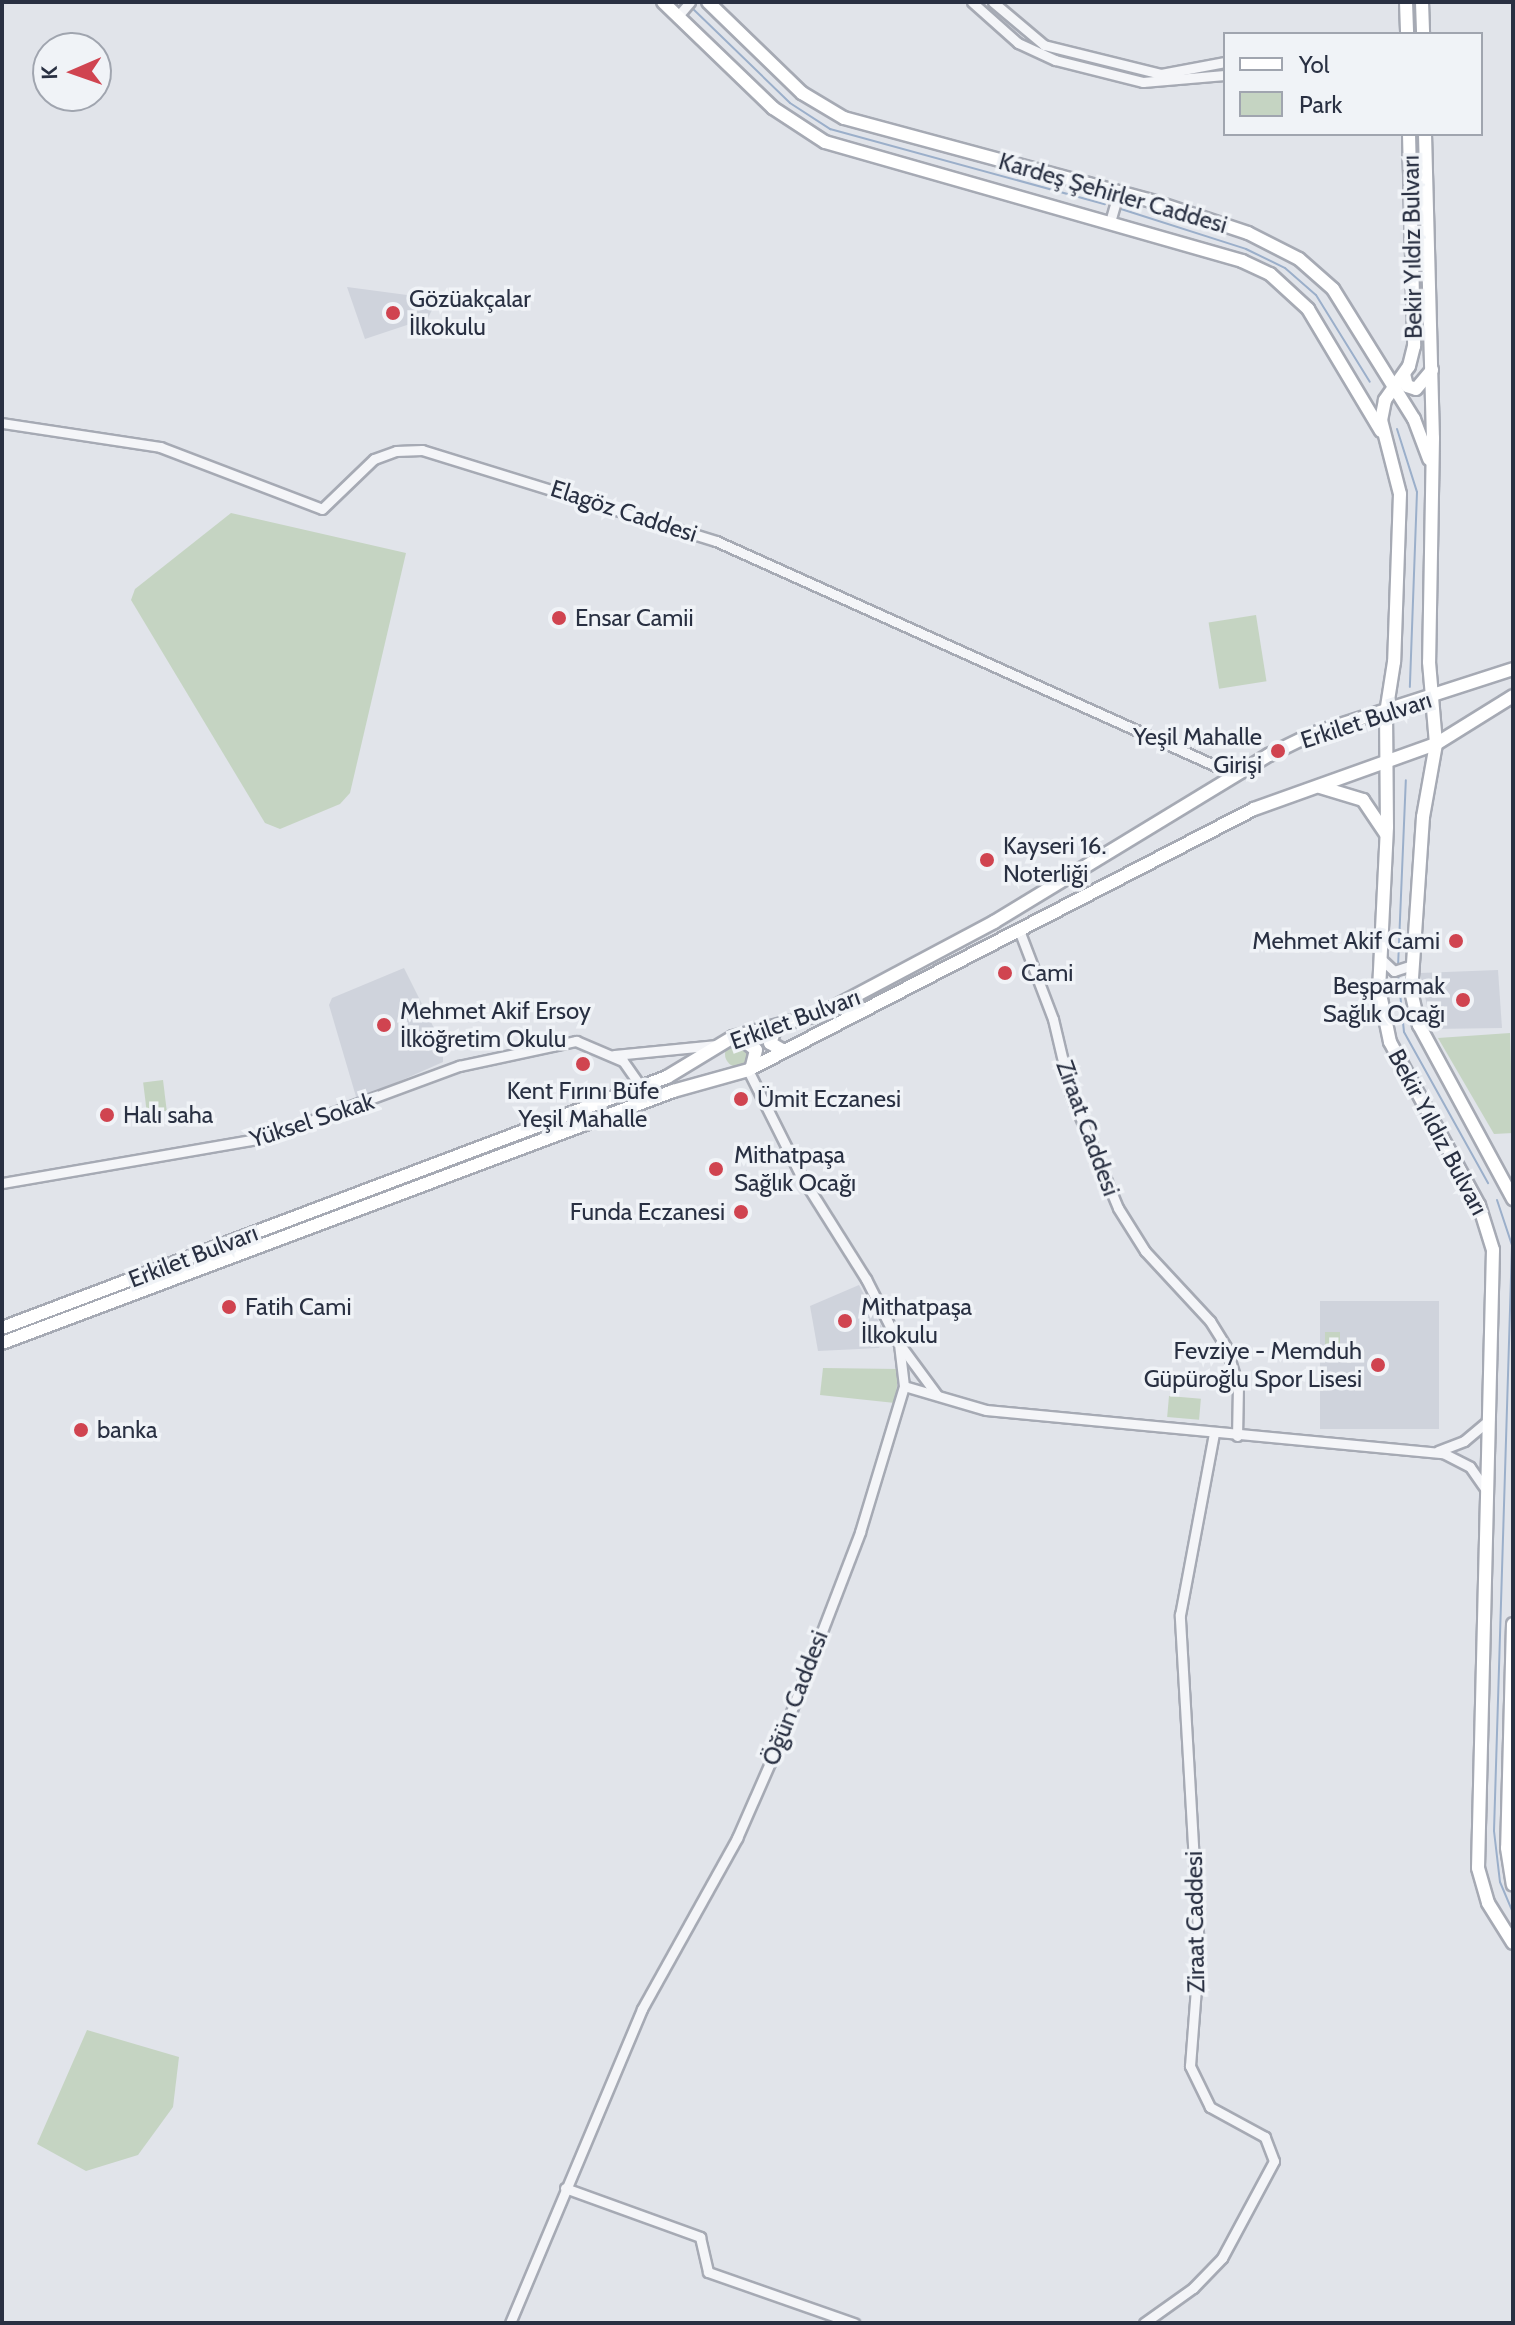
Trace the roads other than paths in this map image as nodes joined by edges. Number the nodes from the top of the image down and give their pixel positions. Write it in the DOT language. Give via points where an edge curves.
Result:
graph roads {
  1 [pos="663,2"];
  2 [pos="690,2"];
  3 [pos="708,2"];
  4 [pos="972,2"];
  5 [pos="993,2"];
  6 [pos="1406,2"];
  7 [pos="1422,2"];
  8 [pos="677,17"];
  9 [pos="1407,32"];
  10 [pos="1423,32"];
  11 [pos="1223,62"];
  12 [pos="1223,75"];
  13 [pos="1409,136"];
  14 [pos="1425,136"];
  15 [pos="1119,191"];
  16 [pos="1110,222"];
  17 [pos="1432,370"];
  18 [pos="1404,374"];
  19 [pos="1393,387"];
  20 [pos="2,423"];
  21 [pos="1382,434"];
  22 [pos="1432,478"];
  23 [pos="1513,669"];
  24 [pos="1390,688"];
  25 [pos="1513,696"];
  26 [pos="1431,699"];
  27 [pos="1386,713"];
  28 [pos="1356,721"];
  29 [pos="1436,744"];
  30 [pos="1387,763"];
  31 [pos="1236,775"];
  32 [pos="1313,787"];
  33 [pos="1386,835"];
  34 [pos="1019,930"];
  35 [pos="1380,958"];
  36 [pos="1412,966"];
  37 [pos="776,1026"];
  38 [pos="739,1037"];
  39 [pos="724,1044"];
  40 [pos="782,1050"];
  41 [pos="614,1055"];
  42 [pos="623,1061"];
  43 [pos="745,1069"];
  44 [pos="667,1077"];
  45 [pos="641,1087"];
  46 [pos="2,1183"];
  47 [pos="1512,1193"];
  48 [pos="2,1328"];
  49 [pos="2,1343"];
  50 [pos="899,1344"];
  51 [pos="904,1386"];
  52 [pos="937,1395"];
  53 [pos="1489,1420"];
  54 [pos="1214,1433"];
  55 [pos="1237,1436"];
  56 [pos="1434,1452"];
  57 [pos="1486,1490"];
  58 [pos="1513,1624"];
  59 [pos="1513,1885"];
  60 [pos="1513,1943"];
  61 [pos="565,2188"];
  62 [pos="510,2323"];
  63 [pos="854,2323"];
  64 [pos="1144,2323"];
  1 -- 8 [label="main road, Kardeş Şehirler Caddesi"];
  2 -- 8 [label="street"];
  3 -- 15 [label="main road, Kardeş Şehirler Caddesi" via="802,93 844,118"];
  4 -- 12 [label="street" via="1018,43 1055,60 1143,82"];
  5 -- 11 [label="street" via="1028,37 1083,56 1161,74"];
  6 -- 9 [label="main road"];
  7 -- 10 [label="main road"];
  8 -- 16 [label="main road, Kardeş Şehirler Caddesi" via="773,108 825,142"];
  13 -- 18 [label="main road, Bekir Yıldız Bulvarı" via="1414,346"];
  14 -- 17 [label="main road, Bekir Yıldız Bulvarı"];
  15 -- 16 [label="street"];
  15 -- 19 [label="main road, Kardeş Şehirler Caddesi" via="1248,233 1306,264 1333,289"];
  16 -- 21 [label="main road, Kardeş Şehirler Caddesi" via="1242,261 1278,280 1308,309"];
  17 -- 18 [label="main road" via="1416,389 1407,386"];
  17 -- 22 [label="main road, Bekir Yıldız Bulvarı"];
  18 -- 19 [label="main road, Bekir Yıldız Bulvarı"];
  19 -- 21 [label="main road, Bekir Yıldız Bulvarı" via="1382,407"];
  19 -- 22 [label="main road, Kardeş Şehirler Caddesi" via="1420,431"];
  20 -- 31 [label="street, Elagöz Caddesi" via="160,447 322,509 374,459 400,450 422,450 716,541"];
  21 -- 24 [label="main road, Bekir Yıldız Bulvarı" via="1400,494"];
  22 -- 26 [label="main road, Bekir Yıldız Bulvarı"];
  23 -- 26 [label="main road, Erkilet Bulvarı"];
  24 -- 27 [label="main road, Bekir Yıldız Bulvarı"];
  24 -- 28 [label="main road"];
  25 -- 29 [label="main road, Erkilet Bulvarı"];
  26 -- 27 [label="main road, Erkilet Bulvarı"];
  26 -- 29 [label="main road, Bekir Yıldız Bulvarı"];
  27 -- 28 [label="main road, Erkilet Bulvarı"];
  27 -- 30 [label="main road, Bekir Yıldız Bulvarı"];
  28 -- 31 [label="main road, Erkilet Bulvarı" via="1312,734"];
  29 -- 30 [label="main road, Erkilet Bulvarı"];
  29 -- 36 [label="main road, Bekir Yıldız Bulvarı" via="1423,817"];
  30 -- 32 [label="main road, Erkilet Bulvarı"];
  30 -- 33 [label="main road, Bekir Yıldız Bulvarı"];
  31 -- 37 [label="main road, Erkilet Bulvarı" via="884,984 823,1013"];
  32 -- 33 [label="main road" via="1359,798"];
  32 -- 34 [label="main road, Erkilet Bulvarı" via="1254,809"];
  33 -- 35 [label="main road, Bekir Yıldız Bulvarı"];
  34 -- 40 [label="main road, Erkilet Bulvarı"];
  34 -- 55 [label="street, Ziraat Caddesi" via="1053,1019 1071,1095 1118,1208 1145,1251 1210,1321 1226,1347 1238,1386"];
  35 -- 36 [label="street" via="1394,971"];
  35 -- 53 [label="main road, Bekir Yıldız Bulvarı" via="1380,1001 1390,1042 1472,1192 1491,1239"];
  36 -- 47 [label="main road, Bekir Yıldız Bulvarı" via="1419,1025"];
  37 -- 38 [label="main road, Erkilet Bulvarı"];
  37 -- 40 [label="main road" via="769,1039"];
  38 -- 39 [label="main road, Erkilet Bulvarı"];
  38 -- 43 [label="main road" via="756,1050"];
  39 -- 41 [label="street, Yüksel Sokak"];
  39 -- 43 [label="main road" via="723,1062"];
  39 -- 44 [label="main road, Erkilet Bulvarı"];
  40 -- 43 [label="main road, Erkilet Bulvarı"];
  41 -- 42 [label="street, Yüksel Sokak"];
  41 -- 46 [label="street, Yüksel Sokak" via="576,1041 511,1053 459,1066 253,1141"];
  42 -- 44 [label="street" via="648,1079"];
  42 -- 45 [label="street, Yüksel Sokak"];
  43 -- 49 [label="main road, Erkilet Bulvarı" via="410,1188"];
  43 -- 50 [label="street, Öğün Caddesi"];
  44 -- 45 [label="main road, Erkilet Bulvarı"];
  45 -- 48 [label="main road, Erkilet Bulvarı"];
  50 -- 51 [label="street, Öğün Caddesi"];
  50 -- 52 [label="street"];
  51 -- 52 [label="street"];
  51 -- 61 [label="street, Öğün Caddesi" via="860,1532 783,1733 737,1838 654,1984"];
  52 -- 54 [label="street" via="986,1410"];
  53 -- 56 [label="street" via="1464,1441"];
  53 -- 57 [label="main road, Bekir Yıldız Bulvarı"];
  54 -- 55 [label="street"];
  54 -- 64 [label="street, Ziraat Caddesi" via="1180,1615 1199,1949 1189,2059 1204,2100 1223,2117 1265,2137 1274,2161 1270,2177 1222,2258 1193,2288"];
  55 -- 56 [label="street"];
  56 -- 57 [label="street" via="1470,1467"];
  57 -- 60 [label="main road, Bekir Yıldız Bulvarı" via="1478,1868 1491,1909"];
  58 -- 59 [label="main road" via="1507,1856"];
  61 -- 62 [label="street, Öğün Caddesi"];
  61 -- 63 [label="street" via="700,2237 708,2272"];
}
